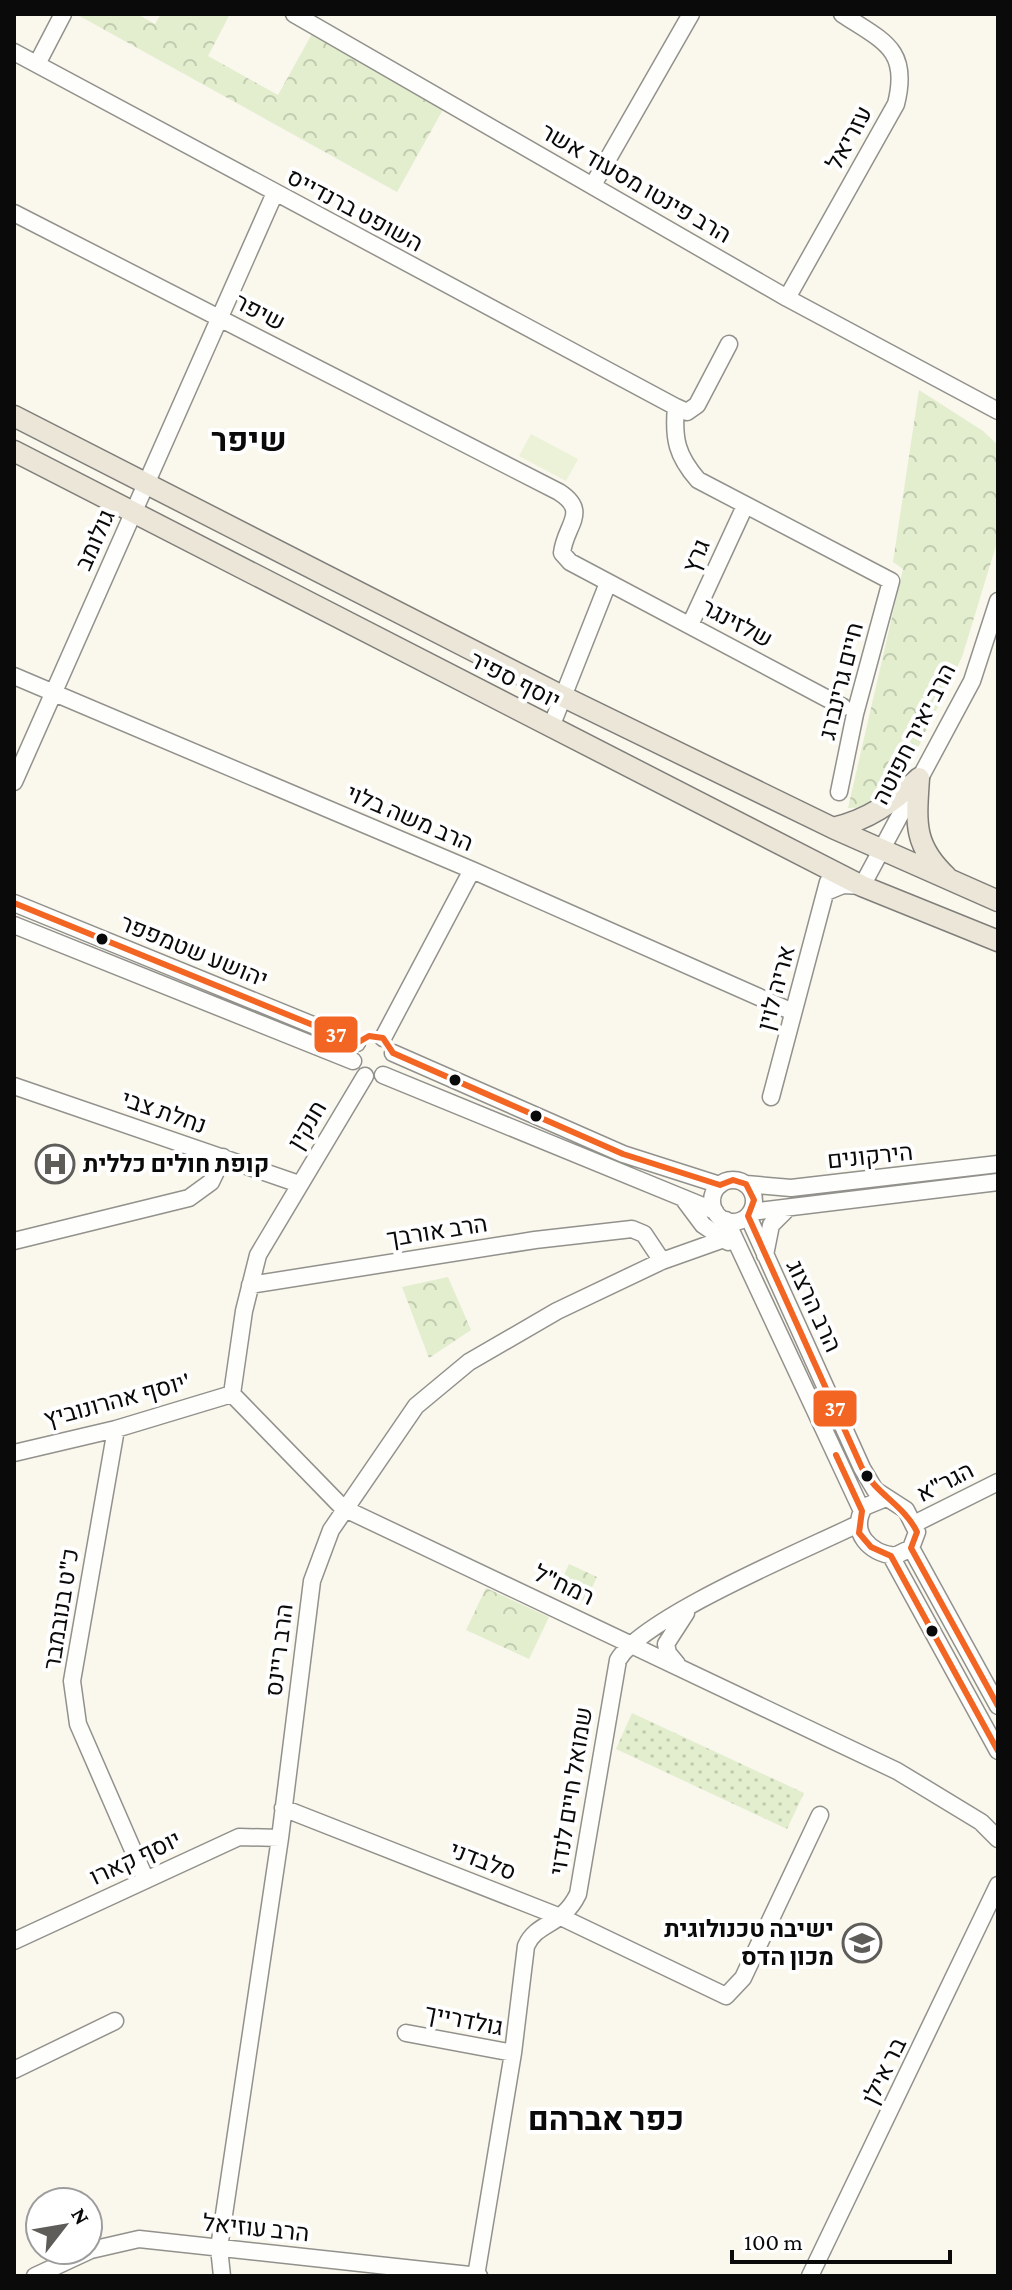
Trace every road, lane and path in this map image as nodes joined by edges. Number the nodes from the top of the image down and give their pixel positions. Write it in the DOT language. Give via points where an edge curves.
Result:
graph roads {
  1 [pos="63,14"];
  2 [pos="294,14"];
  3 [pos="691,14"];
  4 [pos="842,14"];
  5 [pos="14,52"];
  6 [pos="37,64"];
  7 [pos="593,185"];
  8 [pos="274,195"];
  9 [pos="14,213"];
  10 [pos="787,298"];
  11 [pos="218,318"];
  12 [pos="729,344"];
  13 [pos="956,391"];
  14 [pos="676,407"];
  15 [pos="998,411"];
  16 [pos="14,416"];
  17 [pos="998,421"];
  18 [pos="14,451"];
  19 [pos="146,485"];
  20 [pos="745,506"];
  21 [pos="134,514"];
  22 [pos="608,583"];
  23 [pos="998,601"];
  24 [pos="690,625"];
  25 [pos="14,676"];
  26 [pos="53,694"];
  27 [pos="562,696"];
  28 [pos="843,707"];
  29 [pos="551,727"];
  30 [pos="919,778"];
  31 [pos="14,782"];
  32 [pos="839,792"];
  33 [pos="833,828"];
  34 [pos="881,850"];
  35 [pos="829,869"];
  36 [pos="472,870"];
  37 [pos="953,883"];
  38 [pos="862,886"];
  39 [pos="826,892"];
  40 [pos="998,901"];
  41 [pos="14,903"];
  42 [pos="14,925"];
  43 [pos="998,941"];
  44 [pos="786,1009"];
  45 [pos="383,1038"];
  46 [pos="357,1043"];
  47 [pos="393,1053"];
  48 [pos="353,1061"];
  49 [pos="383,1075"];
  50 [pos="365,1076"];
  51 [pos="14,1086"];
  52 [pos="771,1097"];
  53 [pos="223,1157"];
  54 [pos="998,1164"];
  55 [pos="998,1182"];
  56 [pos="299,1184"];
  57 [pos="746,1184"];
  58 [pos="720,1185"];
  59 [pos="684,1199"];
  60 [pos="788,1208"];
  61 [pos="750,1214"];
  62 [pos="720,1215"];
  63 [pos="724,1239"];
  64 [pos="14,1241"];
  65 [pos="741,1250"];
  66 [pos="765,1257"];
  67 [pos="662,1261"];
  68 [pos="250,1285"];
  69 [pos="232,1394"];
  70 [pos="116,1429"];
  71 [pos="14,1453"];
  72 [pos="998,1482"];
  73 [pos="886,1498"];
  74 [pos="343,1508"];
  75 [pos="860,1518"];
  76 [pos="914,1524"];
  77 [pos="911,1548"];
  78 [pos="891,1556"];
  79 [pos="694,1604"];
  80 [pos="632,1643"];
  81 [pos="678,1665"];
  82 [pos="998,1706"];
  83 [pos="998,1751"];
  84 [pos="283,1808"];
  85 [pos="820,1815"];
  86 [pos="280,1838"];
  87 [pos="998,1839"];
  88 [pos="146,1880"];
  89 [pos="998,1885"];
  90 [pos="563,1918"];
  91 [pos="14,1941"];
  92 [pos="115,2021"];
  93 [pos="406,2033"];
  94 [pos="513,2053"];
  95 [pos="14,2070"];
  96 [pos="219,2248"];
  97 [pos="35,2276"];
  98 [pos="222,2276"];
  99 [pos="477,2276"];
  100 [pos="810,2276"];
  1 -- 6 [label="street"];
  2 -- 7 [label="street, הרב פינטו מסעוד אשר"];
  3 -- 7 [label="street"];
  4 -- 10 [label="street, עזריאל" via="886,43 902,78 896,104"];
  5 -- 6 [label="street, השופט ברנדייס"];
  6 -- 8 [label="street, השופט ברנדייס"];
  7 -- 10 [label="street, הרב פינטו מסעוד אשר"];
  8 -- 11 [label="street, גולומב"];
  8 -- 14 [label="street, השופט ברנדייס"];
  9 -- 11 [label="street, שיפר"];
  10 -- 13 [label="street, הרב פינטו מסעוד אשר"];
  11 -- 19 [label="street, גולומב"];
  11 -- 22 [label="street, שיפר" via="572,501 576,513 562,553"];
  12 -- 14 [label="street" via="697,405 687,412"];
  13 -- 15 [label="street, הרב פינטו מסעוד אשר"];
  13 -- 17 [label="street, הרב פינטו מסעוד אשר"];
  14 -- 20 [label="street" via="673,439 682,462 698,480"];
  16 -- 19 [label="main road, יוסף ספיר"];
  18 -- 21 [label="main road, יוסף ספיר"];
  19 -- 21 [label="street, גולומב"];
  19 -- 27 [label="main road, יוסף ספיר"];
  20 -- 24 [label="street, גרץ"];
  20 -- 32 [label="street, חיים גרינברג" via="891,581"];
  21 -- 26 [label="street, גולומב"];
  21 -- 29 [label="main road, יוסף ספיר"];
  22 -- 24 [label="street, שלזינגר"];
  22 -- 27 [label="street"];
  23 -- 30 [label="street, הרב יאיר חפוטה" via="972,681"];
  24 -- 28 [label="street, שלזינגר"];
  25 -- 26 [label="street, הרב משה בלוי"];
  26 -- 31 [label="street, גולומב"];
  26 -- 36 [label="street, הרב משה בלוי"];
  27 -- 29 [label="street"];
  27 -- 33 [label="main road, יוסף ספיר"];
  29 -- 35 [label="main road, יוסף ספיר"];
  30 -- 33 [label="main road" via="891,804"];
  30 -- 34 [label="street, הרב יאיר חפוטה"];
  30 -- 37 [label="main road" via="917,833"];
  33 -- 34 [label="main road, יוסף ספיר"];
  34 -- 37 [label="main road, יוסף ספיר"];
  34 -- 38 [label="street, הרב יאיר חפוטה"];
  35 -- 38 [label="main road, יוסף ספיר"];
  35 -- 39 [label="street, אריה לוין"];
  36 -- 44 [label="street, הרב משה בלוי"];
  36 -- 45 [label="street"];
  37 -- 40 [label="main road, יוסף ספיר"];
  38 -- 39 [label="street" via="843,885"];
  38 -- 43 [label="main road, יוסף ספיר"];
  39 -- 52 [label="street, אריה לוין"];
  41 -- 46 [label="street, יהושע שטמפפר"];
  42 -- 48 [label="street, יהושע שטמפפר"];
  45 -- 46 [label="street" via="369,1036"];
  45 -- 47 [label="street"];
  46 -- 48 [label="street"];
  47 -- 49 [label="street"];
  47 -- 58 [label="street" via="623,1154"];
  48 -- 50 [label="street"];
  49 -- 50 [label="street"];
  49 -- 59 [label="street"];
  50 -- 56 [label="street, חנקין"];
  51 -- 53 [label="street, נחלת צבי"];
  53 -- 56 [label="street, נחלת צבי"];
  53 -- 64 [label="street" via="211,1182 189,1198"];
  54 -- 57 [label="street, הירקונים" via="791,1188"];
  55 -- 60 [label="street, הירקונים"];
  56 -- 68 [label="street, חנקין" via="258,1255"];
  57 -- 58 [label="street" via="733,1180"];
  57 -- 61 [label="street" via="754,1200"];
  58 -- 62 [label="street" via="713,1197"];
  59 -- 62 [label="street"];
  59 -- 63 [label="street" via="703,1225"];
  60 -- 61 [label="street, הירקונים"];
  60 -- 66 [label="street" via="771,1225"];
  61 -- 62 [label="street" via="737,1221"];
  61 -- 66 [label="street, הרב הרצוג"];
  62 -- 65 [label="street, הרב הרצוג"];
  63 -- 65 [label="street"];
  63 -- 67 [label="street, הרב ריינס"];
  65 -- 75 [label="street, הרב הרצוג"];
  66 -- 73 [label="street, הרב הרצוג" via="862,1468"];
  67 -- 68 [label="street, הרב אורבך" via="644,1234 632,1229"];
  67 -- 74 [label="street, הרב ריינס" via="557,1311 469,1362 416,1406"];
  68 -- 69 [label="street"];
  69 -- 70 [label="street, יוסף אהרונוביץ'"];
  69 -- 74 [label="street, רמח\"ל"];
  70 -- 71 [label="street, יוסף אהרונוביץ'"];
  70 -- 88 [label="street, כ\"ט בנובמבר" via="72,1681 78,1724"];
  72 -- 76 [label="street, הגר\"א"];
  73 -- 75 [label="street" via="870,1502"];
  73 -- 76 [label="street, הרב הרצוג" via="901,1504"];
  74 -- 80 [label="street, רמח\"ל"];
  74 -- 84 [label="street, הרב ריינס" via="312,1581"];
  75 -- 78 [label="street, הרב הרצוג" via="864,1541"];
  75 -- 79 [label="street, שמואל חיים לנדוי"];
  76 -- 77 [label="street"];
  77 -- 78 [label="street"];
  77 -- 82 [label="street"];
  78 -- 83 [label="street, הרב הרצוג"];
  79 -- 80 [label="street, שמואל חיים לנדוי"];
  79 -- 81 [label="street" via="666,1644"];
  80 -- 81 [label="street, רמח\"ל"];
  80 -- 90 [label="street, שמואל חיים לנדוי" via="614,1669 578,1894"];
  81 -- 87 [label="street, רמח\"ל" via="925,1786"];
  84 -- 86 [label="street, הרב ריינס"];
  84 -- 90 [label="street, סלבדני"];
  85 -- 90 [label="street, סלבדני" via="732,1993 719,1995"];
  86 -- 88 [label="street, יוסף קארו" via="239,1837"];
  86 -- 96 [label="street, הרב ריינס"];
  88 -- 91 [label="street, יוסף קארו"];
  89 -- 100 [label="street, בר אילן"];
  90 -- 94 [label="street" via="530,1936 526,1946"];
  92 -- 95 [label="street"];
  93 -- 94 [label="street, גולדרייך"];
  94 -- 99 [label="street"];
  96 -- 97 [label="street, הרב עוזיאל" via="139,2239 91,2250"];
  96 -- 98 [label="street, הרב ריינס"];
  96 -- 99 [label="street, הרב עוזיאל"];
}
